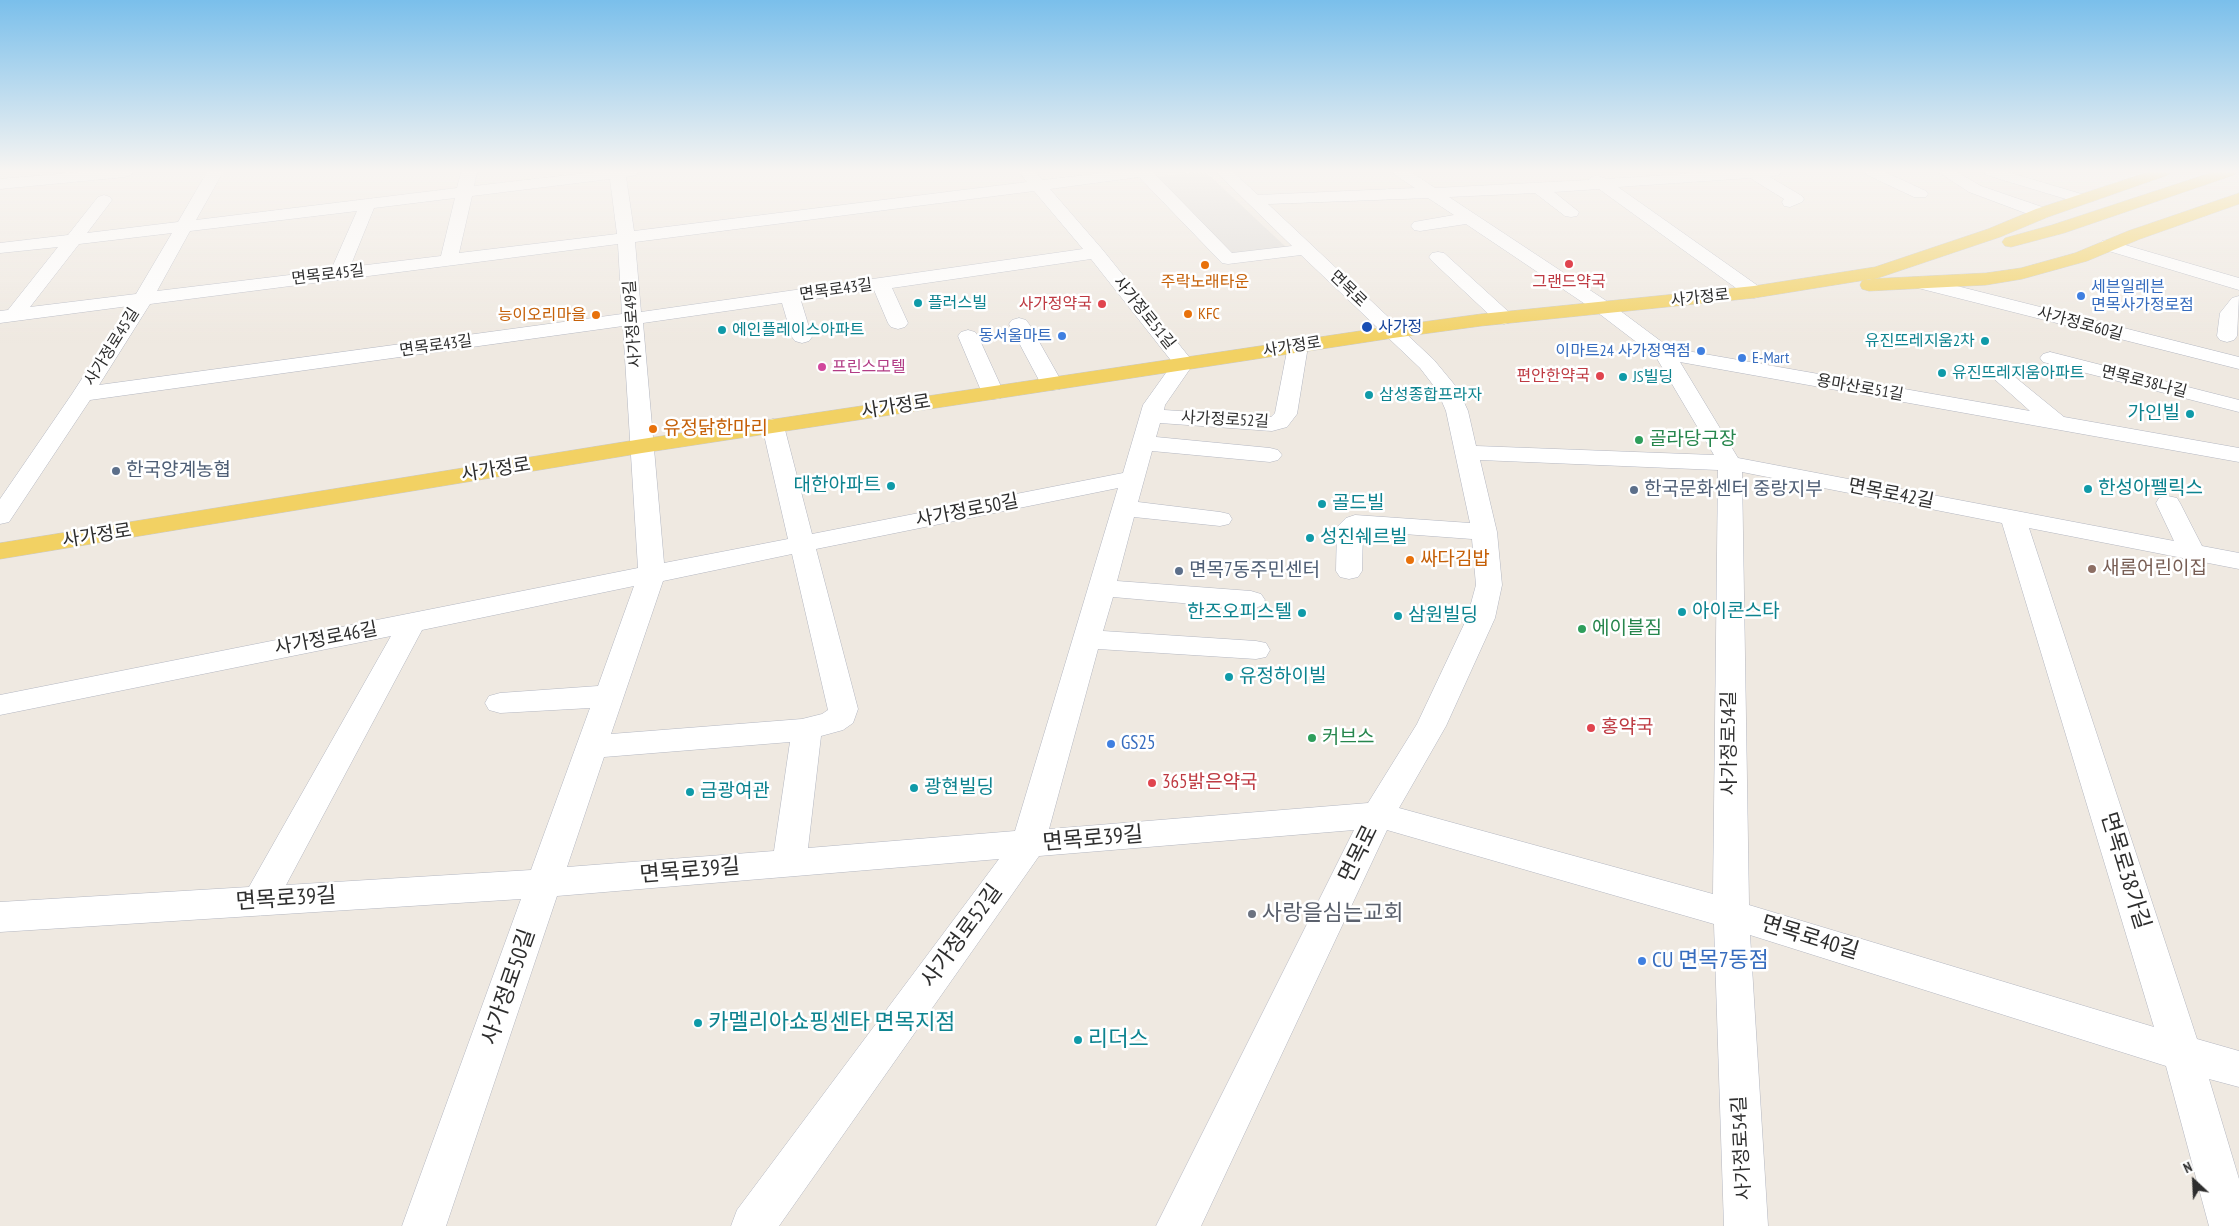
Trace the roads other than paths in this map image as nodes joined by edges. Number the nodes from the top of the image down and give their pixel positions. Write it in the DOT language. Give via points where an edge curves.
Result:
graph roads {
  1 [pos="80,229"];
  2 [pos="162,229"];
  3 [pos="181,229"];
  4 [pos="357,229"];
  5 [pos="457,229"];
  6 [pos="626,229"];
  7 [pos="689,229"];
  8 [pos="1076,229"];
  9 [pos="1197,229"];
  10 [pos="1285,229"];
  11 [pos="1486,229"];
  12 [pos="1667,229"];
  13 [pos="2003,229"];
  14 [pos="2055,229"];
  15 [pos="2117,229"];
  16 [pos="2152,229"];
  17 [pos="626,237"];
  18 [pos="72,239"];
  19 [pos="2108,245"];
  20 [pos="0,248"];
  21 [pos="1306,249"];
  22 [pos="1096,253"];
  23 [pos="1438,257"];
  24 [pos="450,259"];
  25 [pos="1878,272"];
  26 [pos="338,274"];
  27 [pos="1943,280"];
  28 [pos="1921,282"];
  29 [pos="881,284"];
  30 [pos="2239,284"];
  31 [pos="1777,289"];
  32 [pos="1754,292"];
  33 [pos="790,297"];
  34 [pos="142,299"];
  35 [pos="2239,302"];
  36 [pos="1604,308"];
  37 [pos="7,316"];
  38 [pos="1504,318"];
  39 [pos="632,320"];
  40 [pos="898,322"];
  41 [pos="1019,324"];
  42 [pos="1393,332"];
  43 [pos="968,336"];
  44 [pos="2227,336"];
  45 [pos="802,338"];
  46 [pos="1298,346"];
  47 [pos="1664,353"];
  48 [pos="2208,357"];
  49 [pos="2050,358"];
  50 [pos="1184,363"];
  51 [pos="2239,363"];
  52 [pos="2002,377"];
  53 [pos="1052,384"];
  54 [pos="993,393"];
  55 [pos="83,394"];
  56 [pos="2238,407"];
  57 [pos="2056,422"];
  58 [pos="774,426"];
  59 [pos="1148,430"];
  60 [pos="642,446"];
  61 [pos="1467,453"];
  62 [pos="1270,455"];
  63 [pos="2239,455"];
  64 [pos="1730,463"];
  65 [pos="1132,478"];
  66 [pos="2168,503"];
  67 [pos="1124,508"];
  68 [pos="0,517"];
  69 [pos="2014,518"];
  70 [pos="1220,519"];
  71 [pos="1484,532"];
  72 [pos="802,544"];
  73 [pos="0,551"];
  74 [pos="2192,552"];
  75 [pos="2239,560"];
  76 [pos="1349,571"];
  77 [pos="652,574"];
  78 [pos="1102,588"];
  79 [pos="1250,600"];
  80 [pos="413,621"];
  81 [pos="1088,639"];
  82 [pos="1256,650"];
  83 [pos="610,696"];
  84 [pos="500,703"];
  85 [pos="0,705"];
  86 [pos="807,729"];
  87 [pos="592,747"];
  88 [pos="1378,815"];
  89 [pos="1028,845"];
  90 [pos="789,863"];
  91 [pos="546,883"];
  92 [pos="259,901"];
  93 [pos="1731,914"];
  94 [pos="0,917"];
  95 [pos="2182,1053"];
  96 [pos="2239,1069"];
  97 [pos="424,1226"];
  98 [pos="753,1226"];
  99 [pos="1178,1226"];
  100 [pos="1746,1226"];
  101 [pos="2231,1226"];
  1 -- 18 [label="street"];
  2 -- 18 [label="street"];
  3 -- 34 [label="street, 사가정로45길"];
  4 -- 26 [label="street"];
  5 -- 24 [label="street"];
  6 -- 17 [label="street, 사가정로49길"];
  7 -- 17 [label="street, 면목로45길"];
  8 -- 22 [label="street, 사가정로51길"];
  9 -- 21 [label="street, 면목로45길" via="1228,259"];
  10 -- 21 [label="street, 면목로"];
  11 -- 36 [label="street"];
  12 -- 32 [label="street"];
  13 -- 25 [label="main road"];
  14 -- 25 [label="main road" via="1976,252"];
  15 -- 27 [label="main road" via="2022,261"];
  16 -- 19 [label="main road"];
  17 -- 24 [label="street, 면목로45길"];
  17 -- 39 [label="street, 사가정로49길"];
  18 -- 20 [label="street"];
  18 -- 37 [label="street"];
  19 -- 27 [label="main road" via="2081,257 2022,273 1986,279"];
  19 -- 30 [label="street"];
  21 -- 42 [label="street, 면목로"];
  22 -- 29 [label="street, 면목로43길" via="974,278"];
  22 -- 50 [label="street, 사가정로51길"];
  23 -- 38 [label="street"];
  24 -- 26 [label="street, 면목로45길"];
  25 -- 31 [label="main road"];
  26 -- 34 [label="street, 면목로45길"];
  27 -- 28 [label="main road"];
  28 -- 31 [label="main road"];
  28 -- 48 [label="street, 사가정로60길"];
  29 -- 33 [label="street, 면목로43길"];
  29 -- 40 [label="street, 면목로43길"];
  31 -- 32 [label="main road, 사가정로"];
  32 -- 36 [label="main road, 사가정로"];
  33 -- 39 [label="street, 면목로43길"];
  33 -- 45 [label="street, 면목로43길"];
  34 -- 37 [label="street, 면목로45길"];
  34 -- 55 [label="street, 사가정로45길"];
  35 -- 44 [label="street" via="2230,313"];
  36 -- 38 [label="main road, 사가정로"];
  36 -- 47 [label="street"];
  38 -- 42 [label="main road, 사가정로"];
  39 -- 55 [label="street, 면목로43길"];
  39 -- 60 [label="street, 사가정로49길"];
  41 -- 53 [label="street"];
  42 -- 46 [label="main road, 사가정로"];
  42 -- 61 [label="street, 면목로" via="1427,364 1447,389 1457,411"];
  43 -- 54 [label="street"];
  46 -- 50 [label="main road, 사가정로"];
  46 -- 59 [label="street, 사가정로52길" via="1286,414 1279,422"];
  47 -- 57 [label="street, 용마산로51길"];
  47 -- 64 [label="street"];
  48 -- 51 [label="street, 사가정로60길"];
  48 -- 56 [label="street, 면목로38나길"];
  49 -- 56 [label="street, 면목로38나길"];
  50 -- 53 [label="main road, 사가정로"];
  50 -- 59 [label="street, 사가정로52길" via="1154,405"];
  52 -- 57 [label="street, 용마산로51길"];
  53 -- 54 [label="main road, 사가정로"];
  54 -- 58 [label="main road, 사가정로"];
  55 -- 68 [label="street, 사가정로45길"];
  57 -- 63 [label="street, 용마산로51길"];
  58 -- 60 [label="main road, 사가정로"];
  58 -- 72 [label="street"];
  59 -- 62 [label="street, 사가정로52길"];
  59 -- 65 [label="street, 사가정로52길"];
  60 -- 73 [label="main road, 사가정로"];
  60 -- 77 [label="street, 사가정로50길"];
  61 -- 64 [label="street, 면목로42길"];
  61 -- 71 [label="street, 면목로"];
  64 -- 69 [label="street, 면목로42길"];
  64 -- 93 [label="street, 사가정로54길"];
  65 -- 67 [label="street, 사가정로52길"];
  65 -- 72 [label="street, 사가정로50길"];
  66 -- 74 [label="street"];
  67 -- 70 [label="street"];
  67 -- 78 [label="street, 사가정로52길"];
  69 -- 74 [label="street, 면목로42길"];
  69 -- 95 [label="street, 면목로38가길"];
  71 -- 76 [label="street" via="1352,524"];
  71 -- 88 [label="street, 면목로" via="1489,585 1481,618 1431,726"];
  72 -- 77 [label="street, 사가정로50길"];
  72 -- 86 [label="street" via="843,709 832,722"];
  74 -- 75 [label="street, 면목로42길"];
  77 -- 80 [label="street, 사가정로46길"];
  77 -- 83 [label="street, 사가정로50길"];
  78 -- 79 [label="street"];
  78 -- 81 [label="street, 사가정로52길"];
  80 -- 85 [label="street, 사가정로46길"];
  80 -- 92 [label="street"];
  81 -- 82 [label="street"];
  81 -- 89 [label="street, 사가정로52길"];
  83 -- 84 [label="street"];
  83 -- 87 [label="street, 사가정로50길"];
  86 -- 87 [label="street"];
  86 -- 90 [label="street"];
  87 -- 91 [label="street, 사가정로50길"];
  88 -- 89 [label="street, 면목로39길"];
  88 -- 93 [label="street, 면목로40길"];
  88 -- 99 [label="street, 면목로"];
  89 -- 90 [label="street, 면목로39길"];
  89 -- 98 [label="street, 사가정로52길"];
  90 -- 91 [label="street, 면목로39길"];
  91 -- 92 [label="street, 면목로39길"];
  91 -- 97 [label="street, 사가정로50길"];
  92 -- 94 [label="street, 면목로39길"];
  93 -- 95 [label="street, 면목로40길"];
  93 -- 100 [label="street, 사가정로54길"];
  95 -- 96 [label="street, 면목로40길"];
  95 -- 101 [label="street, 면목로38가길"];
}
